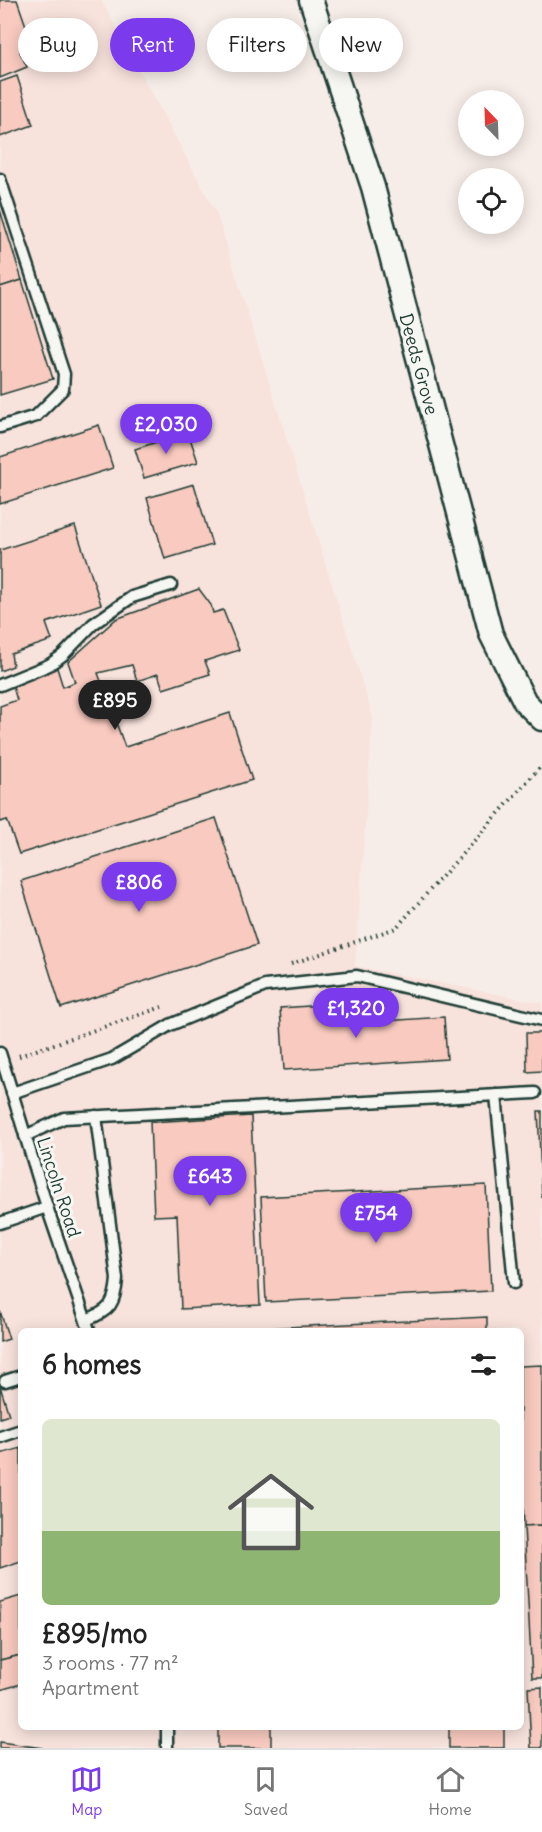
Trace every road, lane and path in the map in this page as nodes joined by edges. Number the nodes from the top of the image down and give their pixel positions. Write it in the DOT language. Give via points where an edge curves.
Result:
graph roads {
  1 [pos="311,0"];
  2 [pos="0,179"];
  3 [pos="0,427"];
  4 [pos="171,585"];
  5 [pos="0,685"];
  6 [pos="542,719"];
  7 [pos="542,765"];
  8 [pos="284,966"];
  9 [pos="171,1004"];
  10 [pos="542,1020"];
  11 [pos="2,1057"];
  12 [pos="12,1093"];
  13 [pos="536,1093"];
  14 [pos="495,1095"];
  15 [pos="96,1116"];
  16 [pos="25,1136"];
  17 [pos="46,1207"];
  18 [pos="0,1223"];
  19 [pos="514,1283"];
  20 [pos="88,1325"];
  21 [pos="18,1378"];
  22 [pos="5,1381"];
  23 [pos="18,1432"];
  24 [pos="0,1437"];
  25 [pos="167,1730"];
  26 [pos="167,1748"];
  1 -- 6 [label="street, Deeds Grove" via="373,187 491,634 525,702"];
  2 -- 3 [label="lane" via="64,374 63,388 36,416"];
  4 -- 5 [label="lane" via="132,597 93,624 49,665"];
  7 -- 8 [label="path" via="396,928"];
  9 -- 11 [label="path"];
  10 -- 12 [label="lane" via="357,976 265,986 170,1025 112,1059"];
  11 -- 12 [label="lane, Lincoln Road"];
  12 -- 16 [label="lane, Lincoln Road"];
  13 -- 14 [label="lane"];
  14 -- 15 [label="lane"];
  14 -- 19 [label="lane"];
  15 -- 16 [label="lane" via="63,1118"];
  15 -- 20 [label="lane" via="117,1279 111,1305"];
  16 -- 17 [label="lane, Lincoln Road"];
  17 -- 18 [label="lane"];
  17 -- 20 [label="lane, Lincoln Road"];
  21 -- 22 [label="lane"];
  23 -- 24 [label="lane"];
  25 -- 26 [label="lane"];
}
